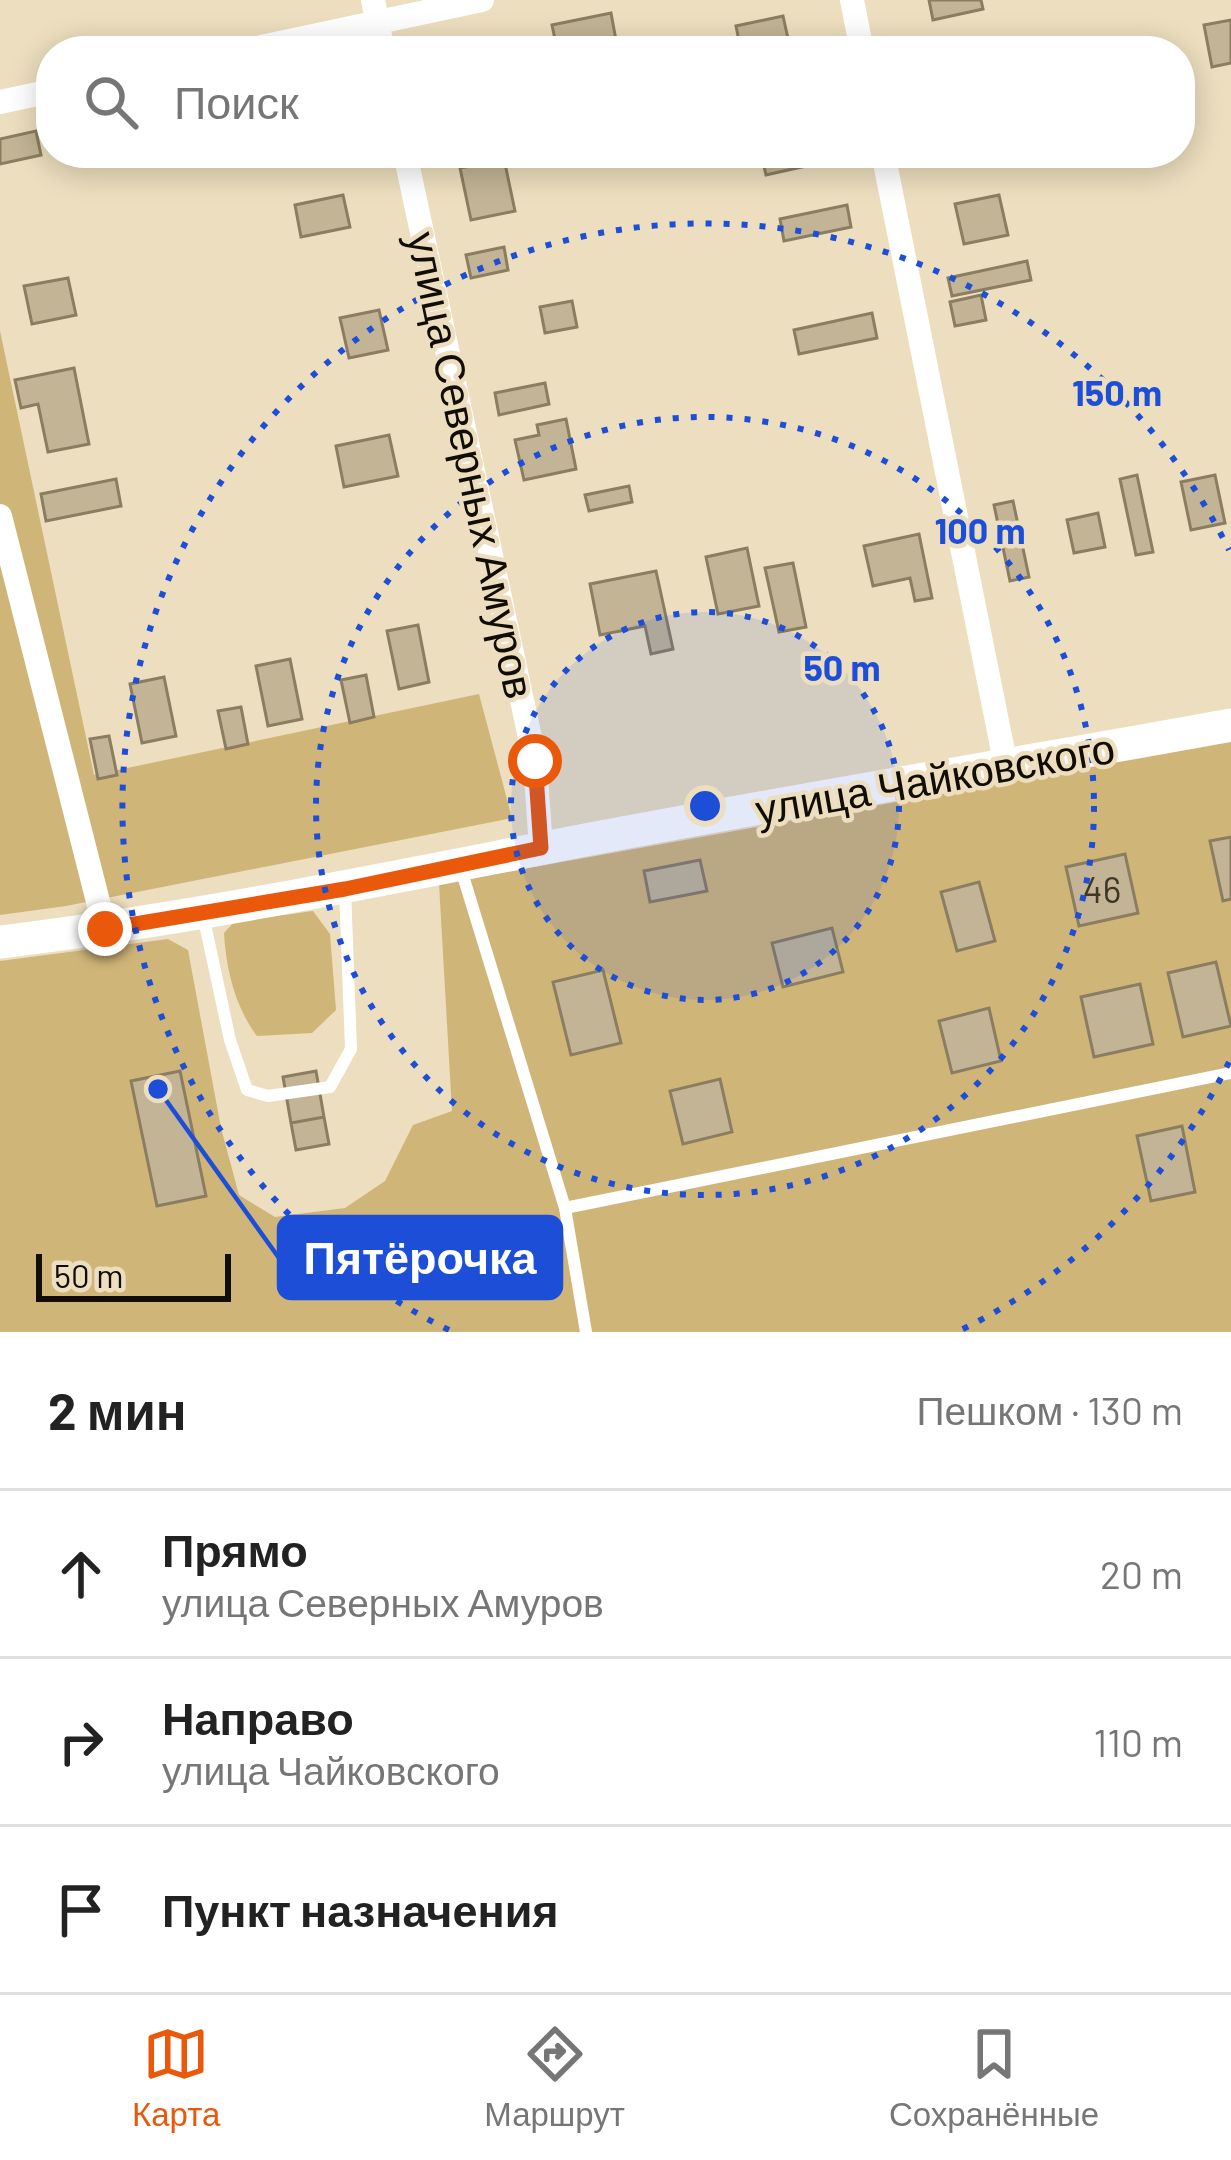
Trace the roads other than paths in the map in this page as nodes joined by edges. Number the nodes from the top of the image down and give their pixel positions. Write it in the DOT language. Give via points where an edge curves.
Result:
graph roads {
  1 [pos="482,0"];
  2 [pos="852,0"];
  3 [pos="375,11"];
  4 [pos="292,36"];
  5 [pos="859,36"];
  6 [pos="36,94"];
  7 [pos="0,102"];
  8 [pos="408,168"];
  9 [pos="886,168"];
  10 [pos="0,516"];
  11 [pos="1231,725"];
  12 [pos="1006,766"];
  13 [pos="541,848"];
  14 [pos="460,865"];
  15 [pos="345,889"];
  16 [pos="202,914"];
  17 [pos="105,929"];
  18 [pos="0,942"];
  19 [pos="1231,1072"];
  20 [pos="565,1208"];
  21 [pos="586,1332"];
  1 -- 3 [label="street"];
  2 -- 5 [label="street"];
  3 -- 4 [label="street"];
  6 -- 7 [label="street"];
  8 -- 13 [label="street, улица Северных Амуров" via="535,761"];
  9 -- 12 [label="street"];
  10 -- 17 [label="street"];
  11 -- 12 [label="street, улица Чайковского"];
  12 -- 13 [label="street, улица Чайковского"];
  13 -- 14 [label="street, улица Чайковского"];
  14 -- 15 [label="street, улица Чайковского"];
  14 -- 20 [label="lane"];
  15 -- 16 [label="street, улица Чайковского"];
  15 -- 16 [label="lane" via="351,1049 330,1087 268,1096 247,1090"];
  16 -- 17 [label="street, улица Чайковского"];
  17 -- 18 [label="street, улица Чайковского"];
  19 -- 20 [label="lane"];
  20 -- 21 [label="lane"];
}
